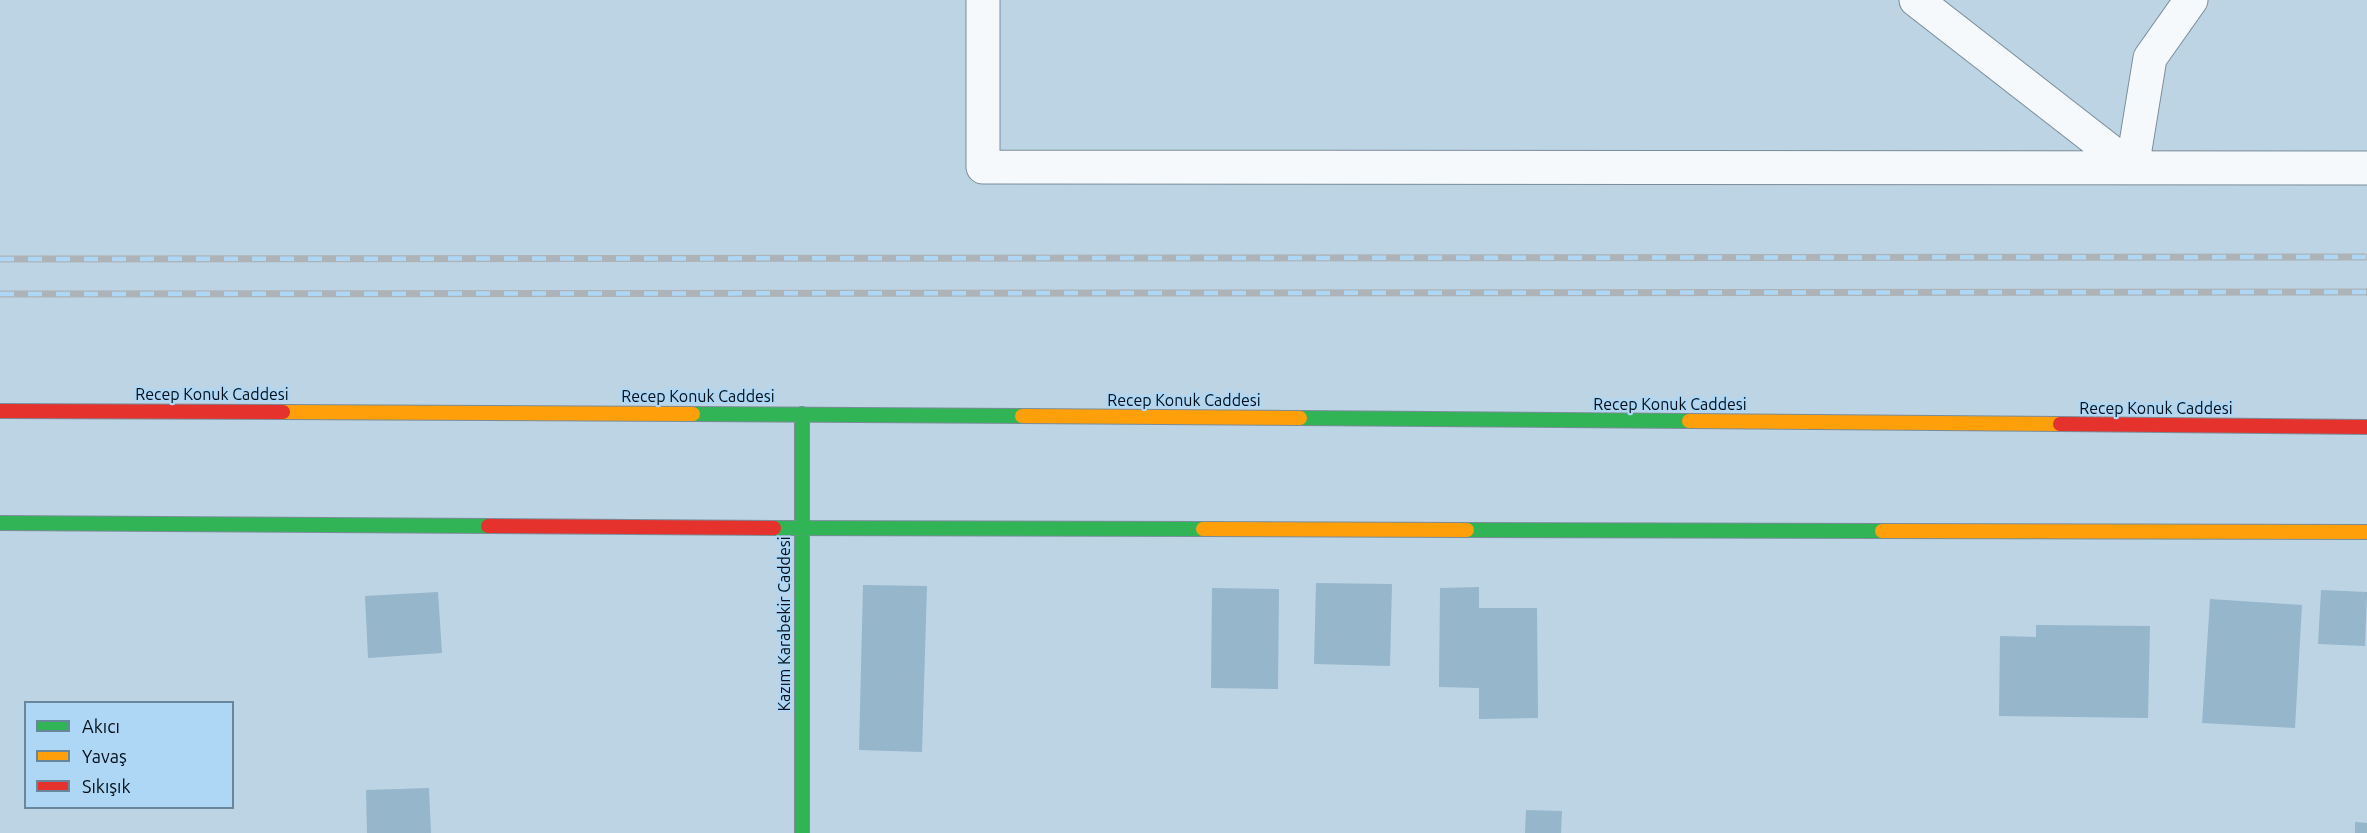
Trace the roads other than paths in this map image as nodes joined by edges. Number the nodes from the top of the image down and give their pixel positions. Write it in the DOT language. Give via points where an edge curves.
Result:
graph roads {
  1 [pos="983,0"];
  2 [pos="1916,0"];
  3 [pos="2191,0"];
  4 [pos="2132,168"];
  5 [pos="2367,168"];
  6 [pos="0,411"];
  7 [pos="802,414"];
  8 [pos="2367,427"];
  9 [pos="0,523"];
  10 [pos="801,528"];
  11 [pos="2367,532"];
  12 [pos="802,833"];
  1 -- 4 [label="street" via="983,167"];
  2 -- 4 [label="street"];
  3 -- 4 [label="street" via="2150,58"];
  4 -- 5 [label="street"];
  6 -- 7 [label="main road, Recep Konuk Caddesi"];
  7 -- 8 [label="main road, Recep Konuk Caddesi"];
  7 -- 10 [label="main road, Kazım Karabekir Caddesi"];
  9 -- 10 [label="main road"];
  10 -- 11 [label="main road"];
  10 -- 12 [label="main road, Kazım Karabekir Caddesi"];
}
